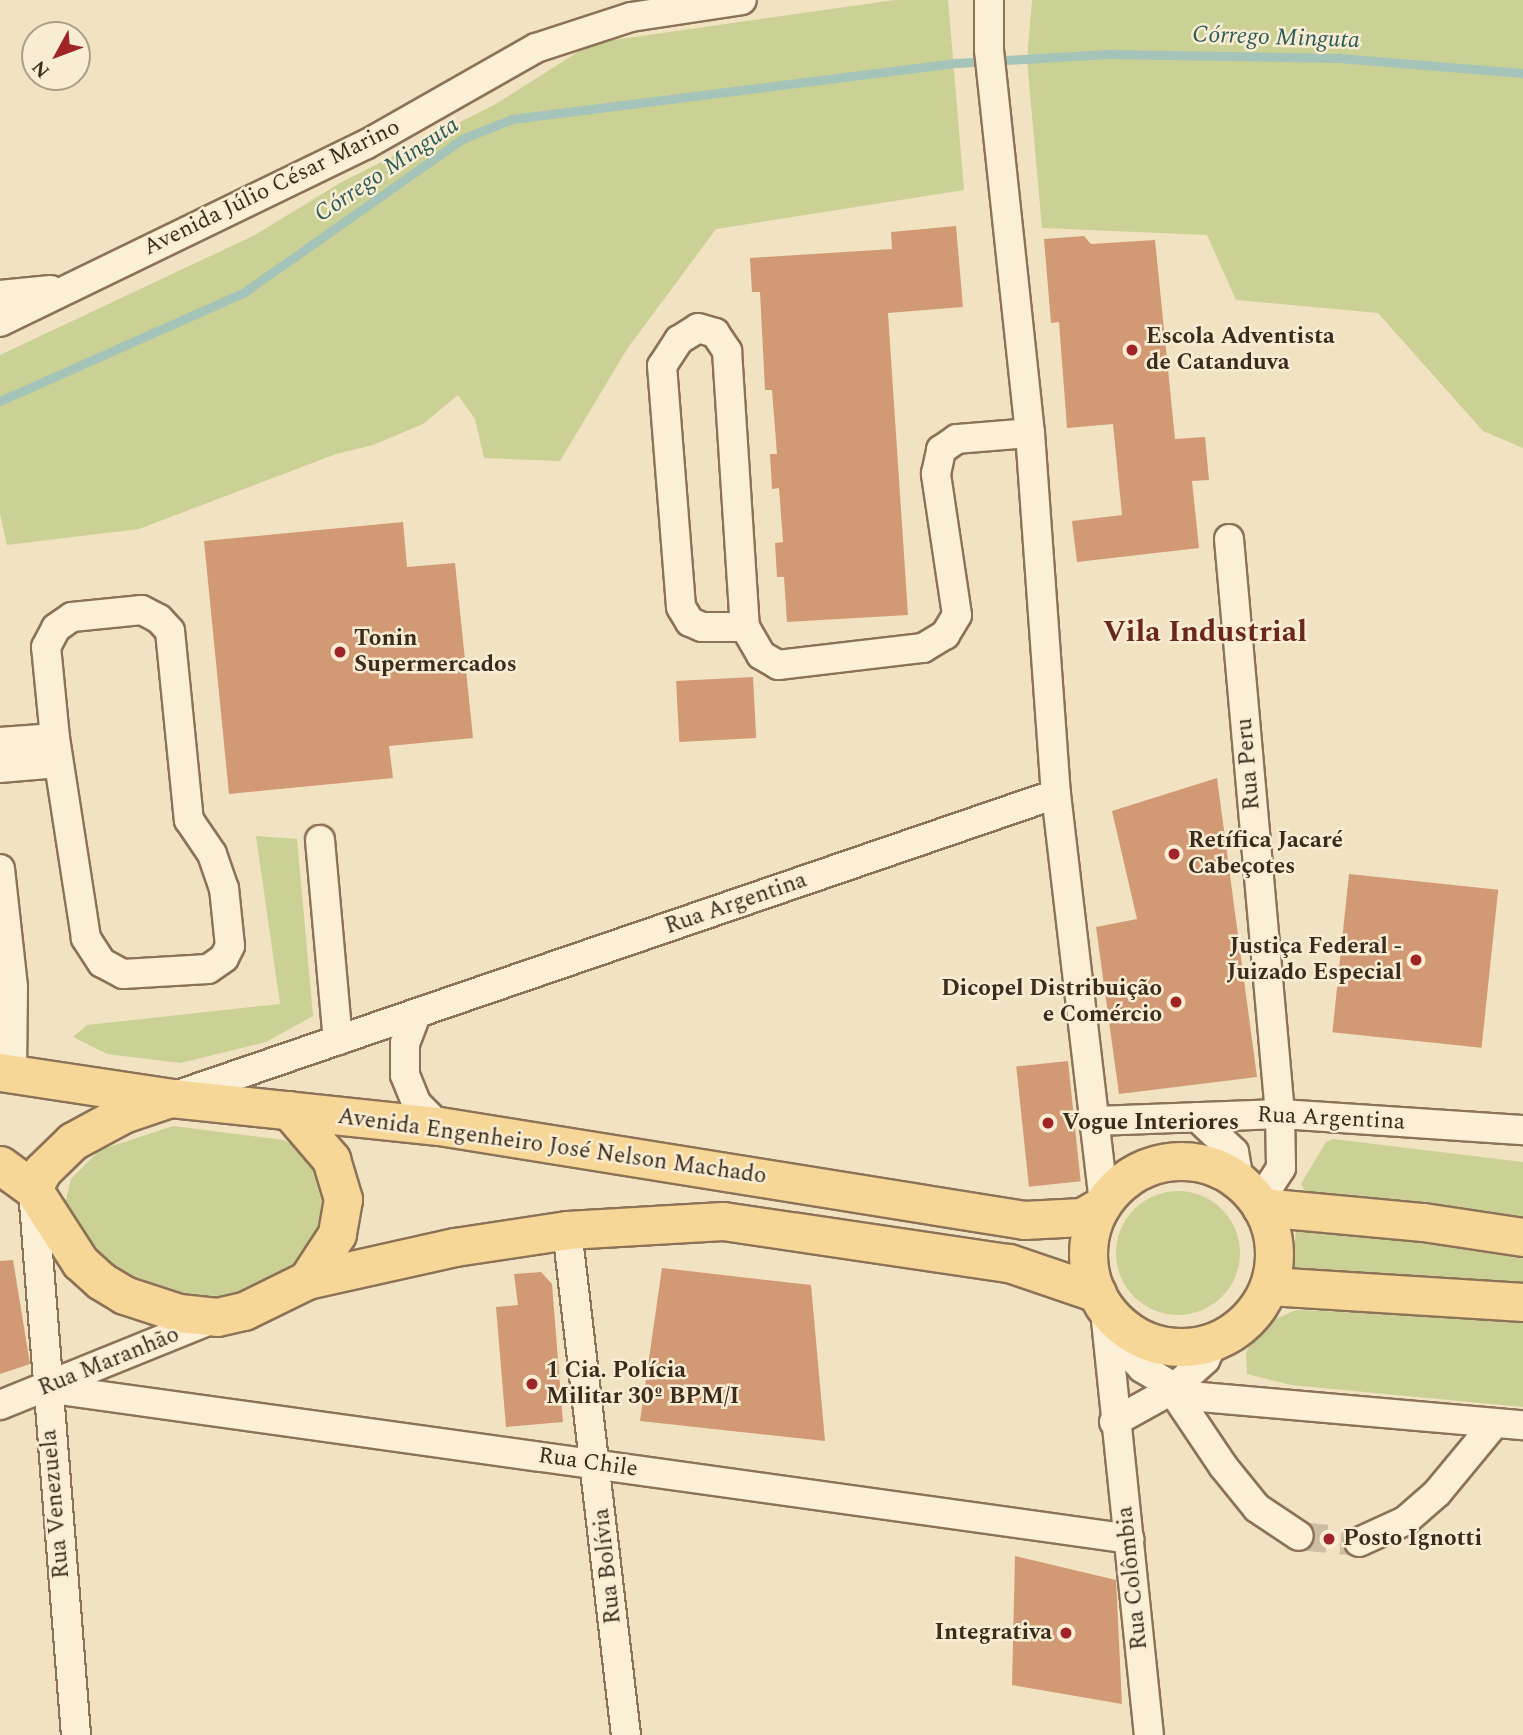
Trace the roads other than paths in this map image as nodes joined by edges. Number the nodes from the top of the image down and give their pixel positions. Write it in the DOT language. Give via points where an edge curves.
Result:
graph roads {
  1 [pos="742,0"];
  2 [pos="989,0"];
  3 [pos="78,286"];
  4 [pos="0,295"];
  5 [pos="0,323"];
  6 [pos="1030,433"];
  7 [pos="1229,539"];
  8 [pos="746,627"];
  9 [pos="0,742"];
  10 [pos="57,750"];
  11 [pos="0,768"];
  12 [pos="1056,794"];
  13 [pos="320,840"];
  14 [pos="0,869"];
  15 [pos="416,1015"];
  16 [pos="338,1040"];
  17 [pos="6,1073"];
  18 [pos="171,1098"];
  19 [pos="289,1110"];
  20 [pos="1280,1114"];
  21 [pos="1197,1117"];
  22 [pos="1097,1121"];
  23 [pos="439,1126"];
  24 [pos="1523,1130"];
  25 [pos="0,1165"];
  26 [pos="33,1189"];
  27 [pos="1253,1197"];
  28 [pos="1103,1204"];
  29 [pos="567,1230"];
  30 [pos="1523,1237"];
  31 [pos="307,1280"];
  32 [pos="1269,1286"];
  33 [pos="1523,1302"];
  34 [pos="1106,1306"];
  35 [pos="217,1317"];
  36 [pos="1214,1341"];
  37 [pos="46,1388"];
  38 [pos="1172,1390"];
  39 [pos="0,1405"];
  40 [pos="1114,1422"];
  41 [pos="1495,1423"];
  42 [pos="1523,1425"];
  43 [pos="598,1464"];
  44 [pos="1299,1536"];
  45 [pos="1130,1539"];
  46 [pos="1359,1542"];
  47 [pos="80,1734"];
  48 [pos="626,1735"];
  49 [pos="1149,1735"];
  1 -- 3 [label="street, Avenida Júlio César Marino" via="631,17 536,48 367,144 185,229"];
  2 -- 6 [label="street" via="990,63"];
  3 -- 4 [label="street, Avenida Júlio César Marino"];
  3 -- 5 [label="street, Avenida Júlio César Marino"];
  6 -- 8 [label="street" via="957,439 941,450 936,474 957,615 945,635 923,648 778,665 761,655"];
  6 -- 12 [label="street"];
  7 -- 20 [label="street, Rua Peru"];
  8 -- 8 [label="street" via="727,351 715,333 698,328 678,340 662,366 681,607 690,622 702,627"];
  9 -- 10 [label="street"];
  10 -- 10 [label="street" via="86,938 102,963 123,974 208,969 224,958 230,946 225,888 212,854 189,820 170,631 159,618 142,610 72,617 56,628 46,647"];
  10 -- 11 [label="street"];
  12 -- 15 [label="street, Rua Argentina"];
  12 -- 22 [label="street"];
  13 -- 16 [label="street"];
  14 -- 17 [label="street" via="13,988"];
  15 -- 16 [label="street, Rua Argentina"];
  15 -- 23 [label="street" via="405,1043 405,1075 417,1104"];
  16 -- 18 [label="street, Rua Argentina"];
  17 -- 18 [label="main road, Avenida Engenheiro José Nelson Machado"];
  18 -- 19 [label="main road, Avenida Engenheiro José Nelson Machado"];
  18 -- 26 [label="main road" via="123,1114 73,1141 42,1171"];
  19 -- 23 [label="main road, Avenida Engenheiro José Nelson Machado"];
  19 -- 31 [label="main road" via="331,1159 343,1199 337,1234"];
  20 -- 21 [label="street, Rua Argentina"];
  20 -- 24 [label="street, Rua Argentina"];
  20 -- 27 [label="street, Rua Peru" via="1281,1168"];
  21 -- 22 [label="street, Rua Argentina"];
  21 -- 27 [label="street" via="1234,1152"];
  22 -- 28 [label="street"];
  23 -- 28 [label="main road, Avenida Engenheiro José Nelson Machado" via="1024,1220 1082,1217"];
  25 -- 26 [label="main road"];
  26 -- 35 [label="main road" via="80,1262 101,1281 146,1304"];
  26 -- 37 [label="street, Rua Venezuela"];
  27 -- 28 [label="main road" via="1200,1163 1157,1164 1136,1172"];
  27 -- 30 [label="main road"];
  27 -- 32 [label="main road" via="1273,1236"];
  28 -- 34 [label="main road" via="1088,1253"];
  29 -- 31 [label="main road" via="455,1247"];
  29 -- 34 [label="main road" via="723,1221 1009,1263"];
  29 -- 43 [label="street, Rua Bolívia"];
  31 -- 35 [label="main road" via="254,1307"];
  32 -- 33 [label="main road"];
  32 -- 36 [label="main road" via="1242,1325"];
  34 -- 36 [label="main road" via="1154,1343 1176,1347"];
  34 -- 38 [label="street" via="1130,1355"];
  34 -- 40 [label="street, Rua Colômbia"];
  35 -- 37 [label="street, Rua Maranhão"];
  36 -- 38 [label="street" via="1205,1360"];
  37 -- 39 [label="street, Rua Maranhão"];
  37 -- 43 [label="street, Rua Chile"];
  37 -- 47 [label="street, Rua Venezuela"];
  38 -- 40 [label="street"];
  38 -- 41 [label="street" via="1271,1406"];
  38 -- 44 [label="street" via="1257,1508"];
  40 -- 45 [label="street, Rua Colômbia"];
  41 -- 42 [label="street"];
  41 -- 46 [label="street" via="1429,1500 1405,1521"];
  43 -- 45 [label="street, Rua Chile"];
  43 -- 48 [label="street, Rua Bolívia"];
  45 -- 49 [label="street, Rua Colômbia"];
}
